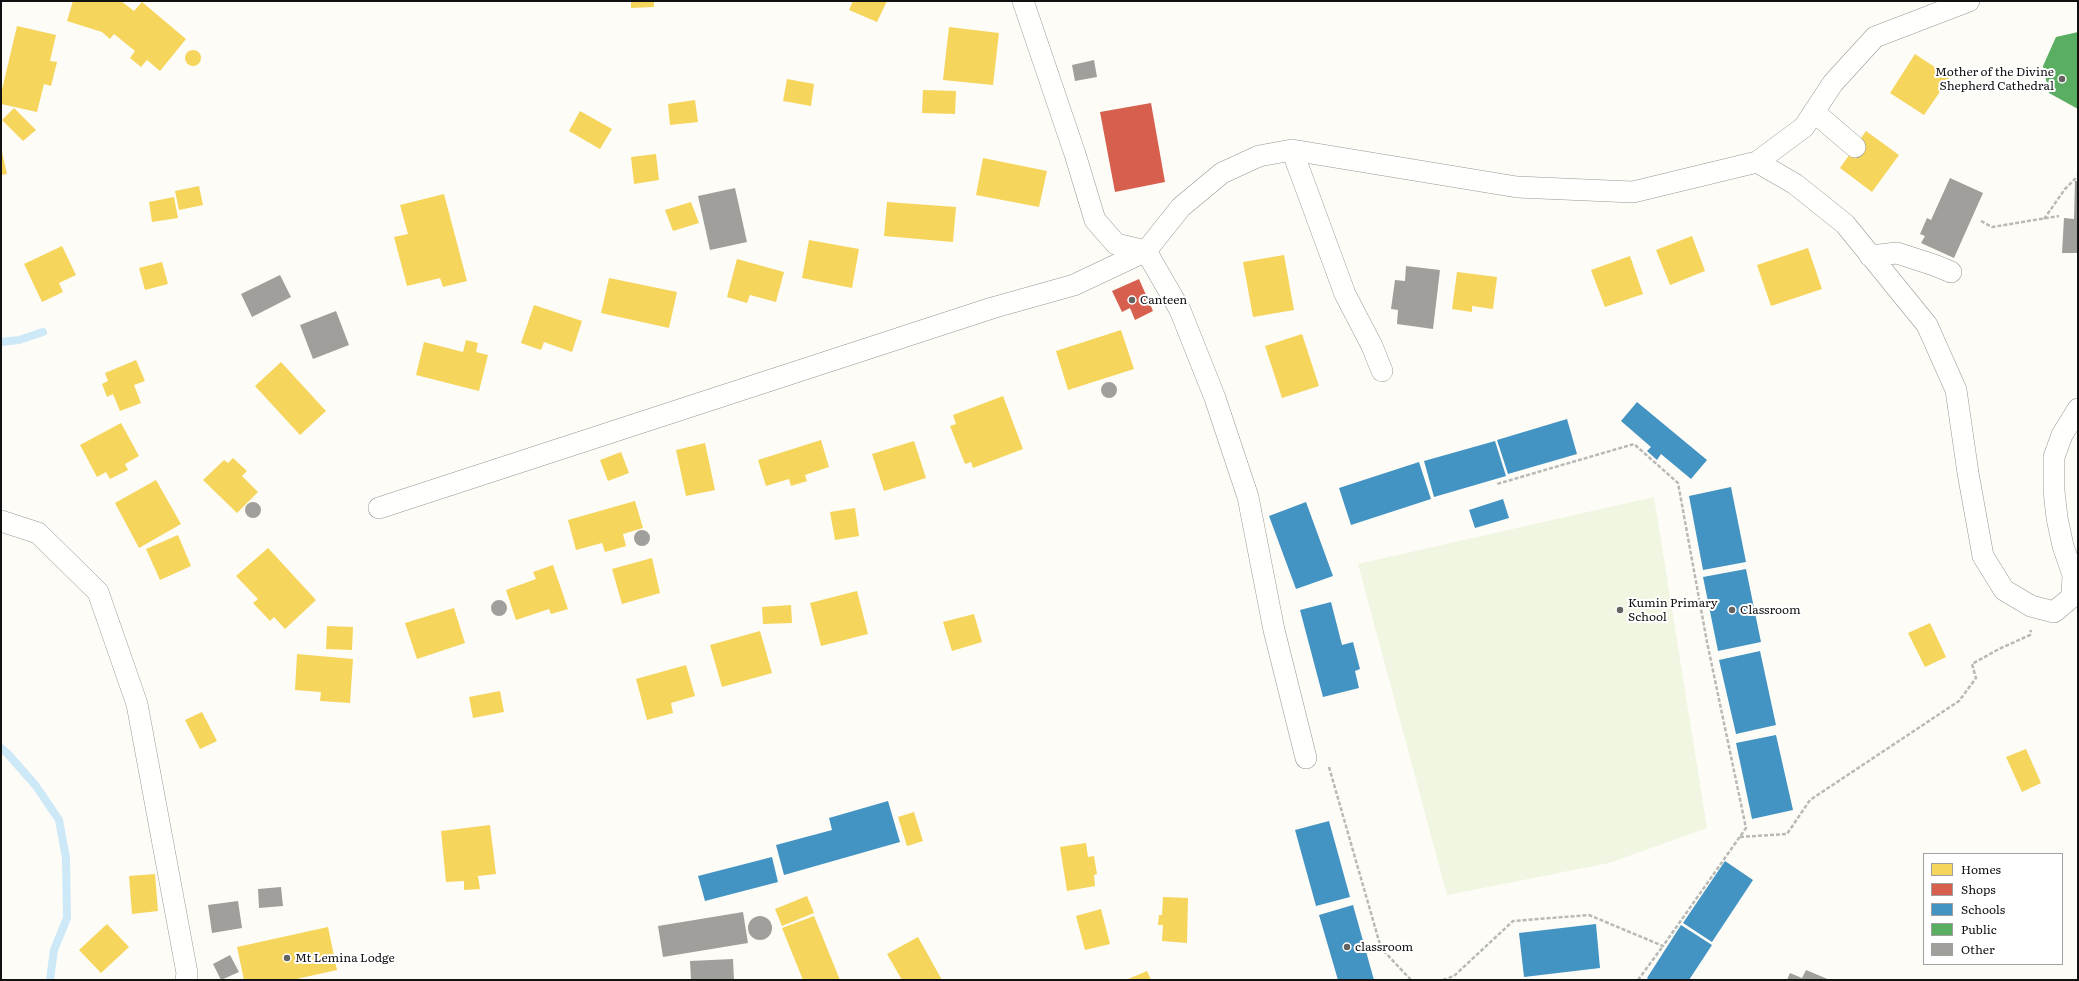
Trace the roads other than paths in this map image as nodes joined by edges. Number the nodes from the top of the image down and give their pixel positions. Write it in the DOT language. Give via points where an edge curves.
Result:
graph roads {
  1 [pos="1023,1"];
  2 [pos="1969,1"];
  3 [pos="1814,112"];
  4 [pos="1855,148"];
  5 [pos="1292,150"];
  6 [pos="1757,162"];
  7 [pos="1146,251"];
  8 [pos="1870,256"];
  9 [pos="1951,272"];
  10 [pos="1382,371"];
  11 [pos="2078,409"];
  12 [pos="379,508"];
  13 [pos="1,521"];
  14 [pos="1315,760"];
  15 [pos="190,978"];
  1 -- 7 [label="street" via="1095,220 1116,244"];
  2 -- 3 [label="street" via="1875,37 1833,83"];
  3 -- 4 [label="street"];
  3 -- 6 [label="street" via="1804,127"];
  5 -- 6 [label="street" via="1517,187 1633,192"];
  5 -- 7 [label="street" via="1259,156 1222,173 1181,207"];
  5 -- 10 [label="street" via="1345,294"];
  6 -- 8 [label="street" via="1795,184 1845,224"];
  7 -- 12 [label="street" via="1074,284 992,308"];
  7 -- 14 [label="street" via="1180,310 1215,398 1248,497 1274,630"];
  8 -- 9 [label="street" via="1897,253"];
  8 -- 11 [label="street" via="1927,325 1956,390 1983,556 2004,590 2031,606 2054,612 2072,597 2073,575 2057,518 2054,458 2062,434"];
  13 -- 15 [label="street" via="38,533 98,592 137,704"];
}
